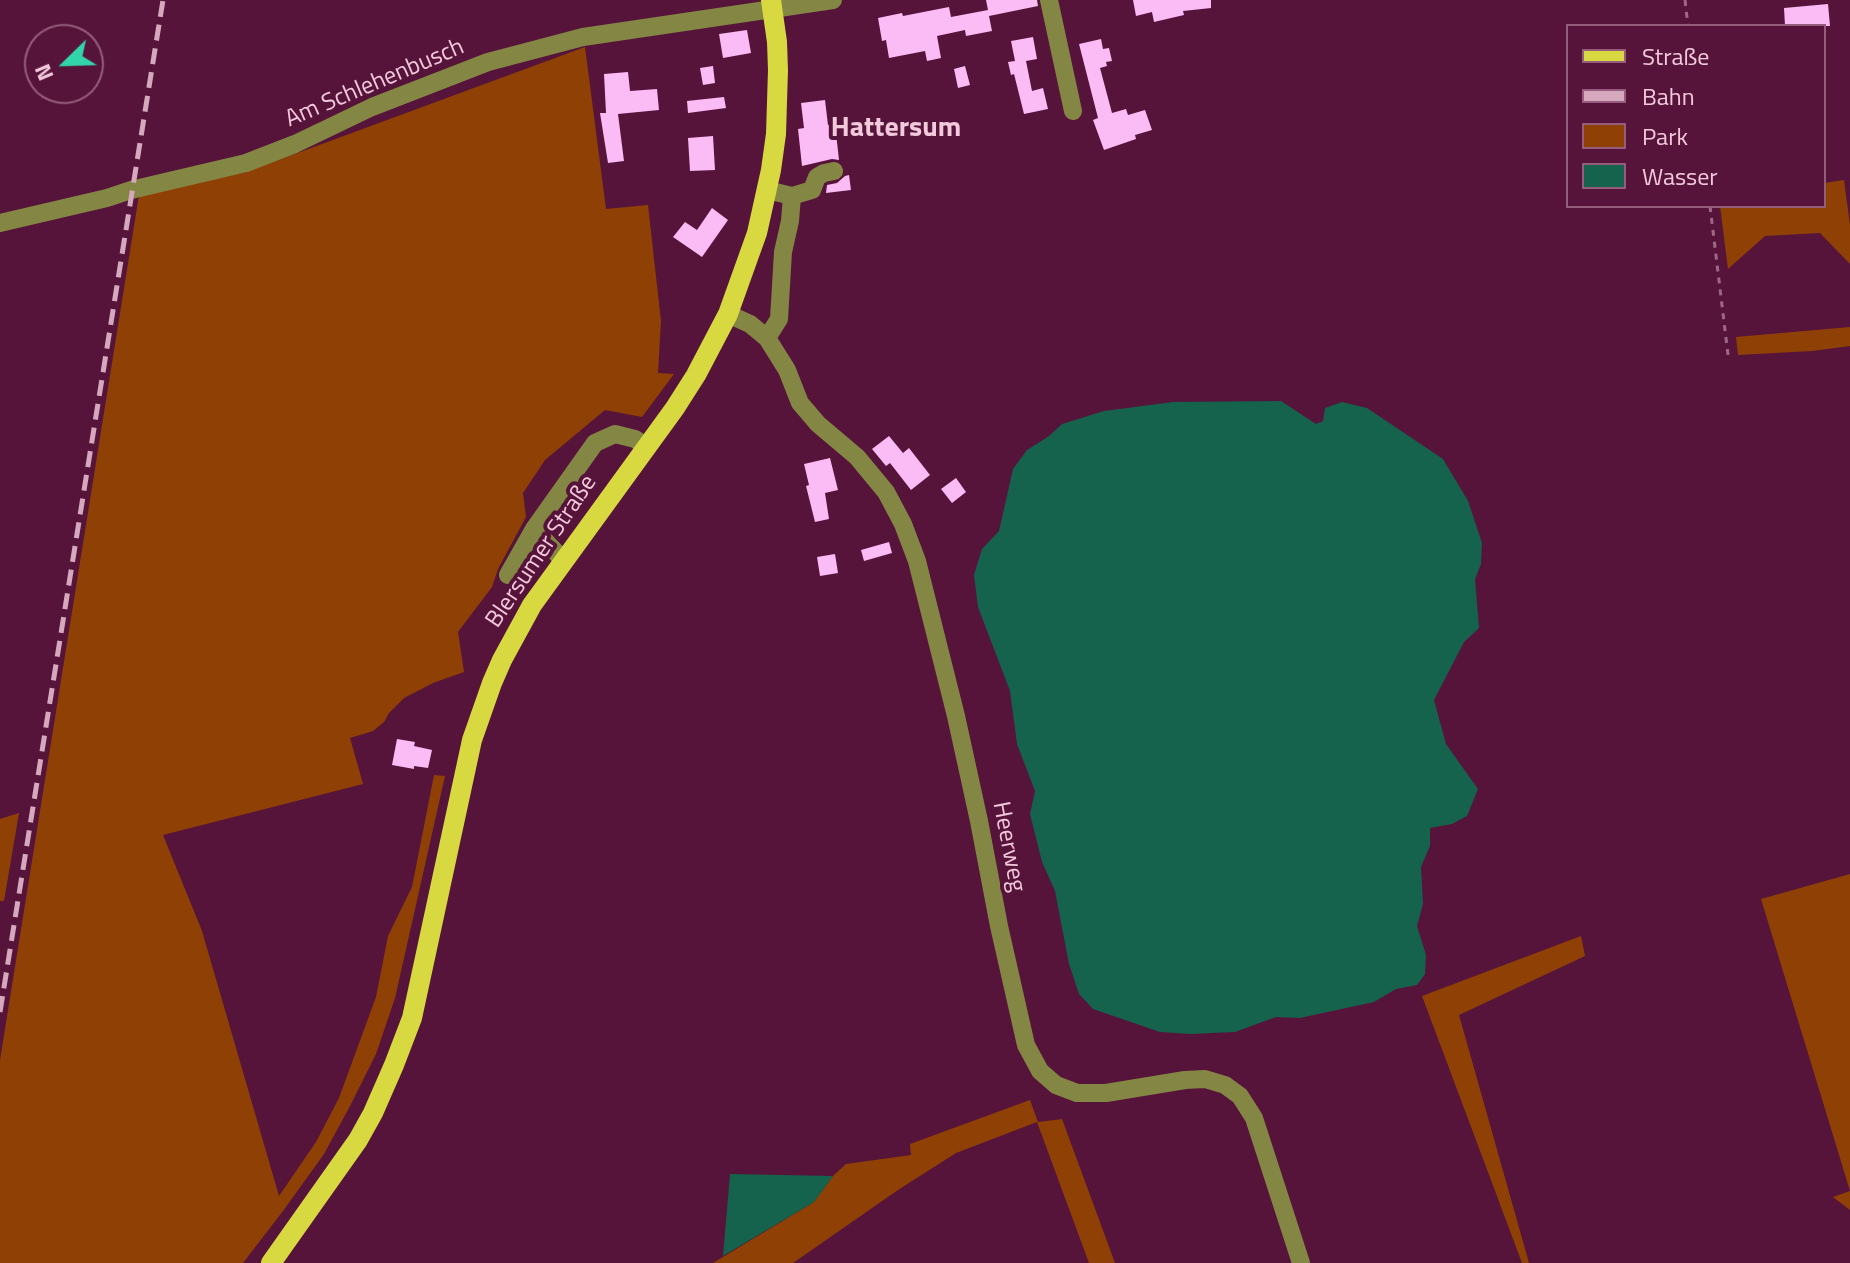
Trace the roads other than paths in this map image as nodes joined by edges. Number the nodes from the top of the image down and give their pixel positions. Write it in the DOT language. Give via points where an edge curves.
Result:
graph roads {
  1 [pos="833,0"];
  2 [pos="1049,0"];
  3 [pos="772,4"];
  4 [pos="1073,111"];
  5 [pos="834,171"];
  6 [pos="767,190"];
  7 [pos="792,196"];
  8 [pos="0,223"];
  9 [pos="728,314"];
  10 [pos="767,338"];
  11 [pos="647,447"];
  12 [pos="534,529"];
  13 [pos="563,560"];
  14 [pos="508,575"];
  15 [pos="271,1263"];
  16 [pos="1301,1263"];
  1 -- 3 [label="street, Am Schlehenbusch"];
  2 -- 4 [label="street"];
  3 -- 6 [label="main road, Blersumer Straße" via="777,108"];
  3 -- 8 [label="street, Am Schlehenbusch" via="583,37 488,62 246,163"];
  5 -- 7 [label="street" via="817,177 812,190"];
  6 -- 7 [label="street"];
  6 -- 9 [label="main road, Blersumer Straße"];
  7 -- 10 [label="street" via="779,319"];
  9 -- 10 [label="street, Heerweg"];
  9 -- 11 [label="main road, Blersumer Straße" via="696,375"];
  10 -- 16 [label="street, Heerweg" via="800,403 886,492 908,536 956,716 1026,1045 1040,1071 1077,1093 1205,1079 1240,1096 1254,1118"];
  11 -- 12 [label="street" via="615,434 595,443"];
  11 -- 13 [label="main road, Blersumer Straße"];
  12 -- 13 [label="street"];
  12 -- 14 [label="street"];
  13 -- 15 [label="main road, Blersumer Straße" via="502,660 472,740 412,1018 394,1065 358,1140"];
}
